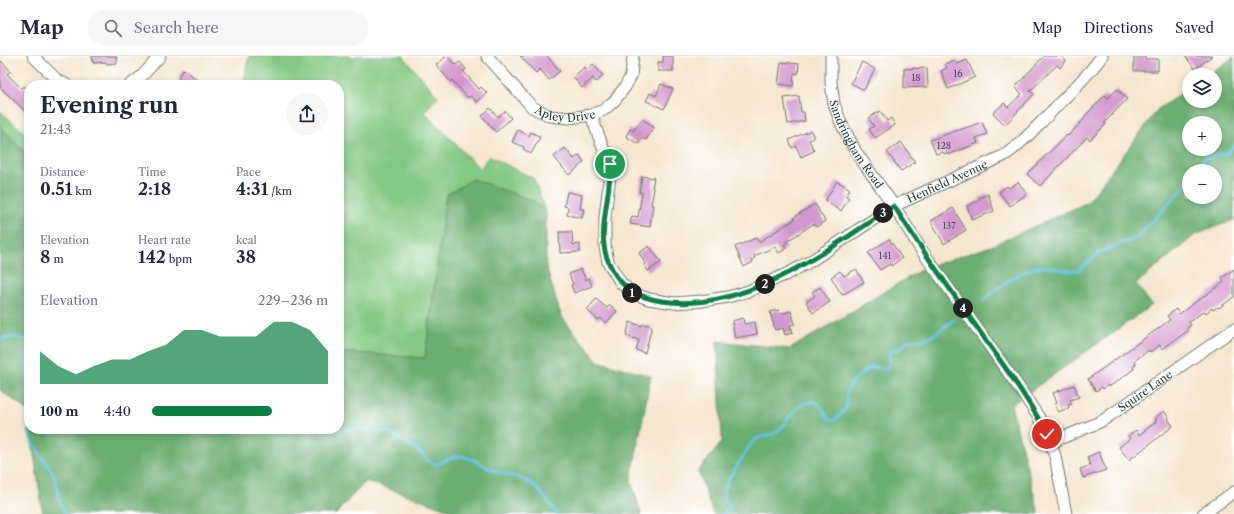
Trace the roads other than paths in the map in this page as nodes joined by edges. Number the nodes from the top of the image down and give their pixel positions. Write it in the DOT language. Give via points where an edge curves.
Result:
graph roads {
  1 [pos="33,56"];
  2 [pos="160,56"];
  3 [pos="487,56"];
  4 [pos="633,56"];
  5 [pos="831,56"];
  6 [pos="1102,56"];
  7 [pos="57,80"];
  8 [pos="137,80"];
  9 [pos="591,115"];
  10 [pos="894,206"];
  11 [pos="1234,329"];
  12 [pos="1050,443"];
  13 [pos="1234,492"];
  14 [pos="1066,514"];
  15 [pos="1203,514"];
  1 -- 7 [label="street"];
  2 -- 8 [label="street"];
  3 -- 9 [label="street, Apley Drive" via="532,107 550,116 568,118"];
  4 -- 9 [label="street, Apley Drive" via="626,87 604,110"];
  5 -- 10 [label="street, Sandringham Road" via="834,104 841,123 856,152"];
  6 -- 10 [label="street, Henfield Avenue" via="1017,147"];
  9 -- 10 [label="street, Henfield Avenue" via="610,164 604,217 604,246 608,262 621,283 632,293 649,299 674,303 700,301 749,291 811,261"];
  10 -- 12 [label="street, Sandringham Road" via="920,248 1038,416"];
  11 -- 12 [label="street, Squire Lane" via="1102,421"];
  12 -- 14 [label="street, Sandringham Road" via="1055,456"];
  13 -- 15 [label="street"];
}
